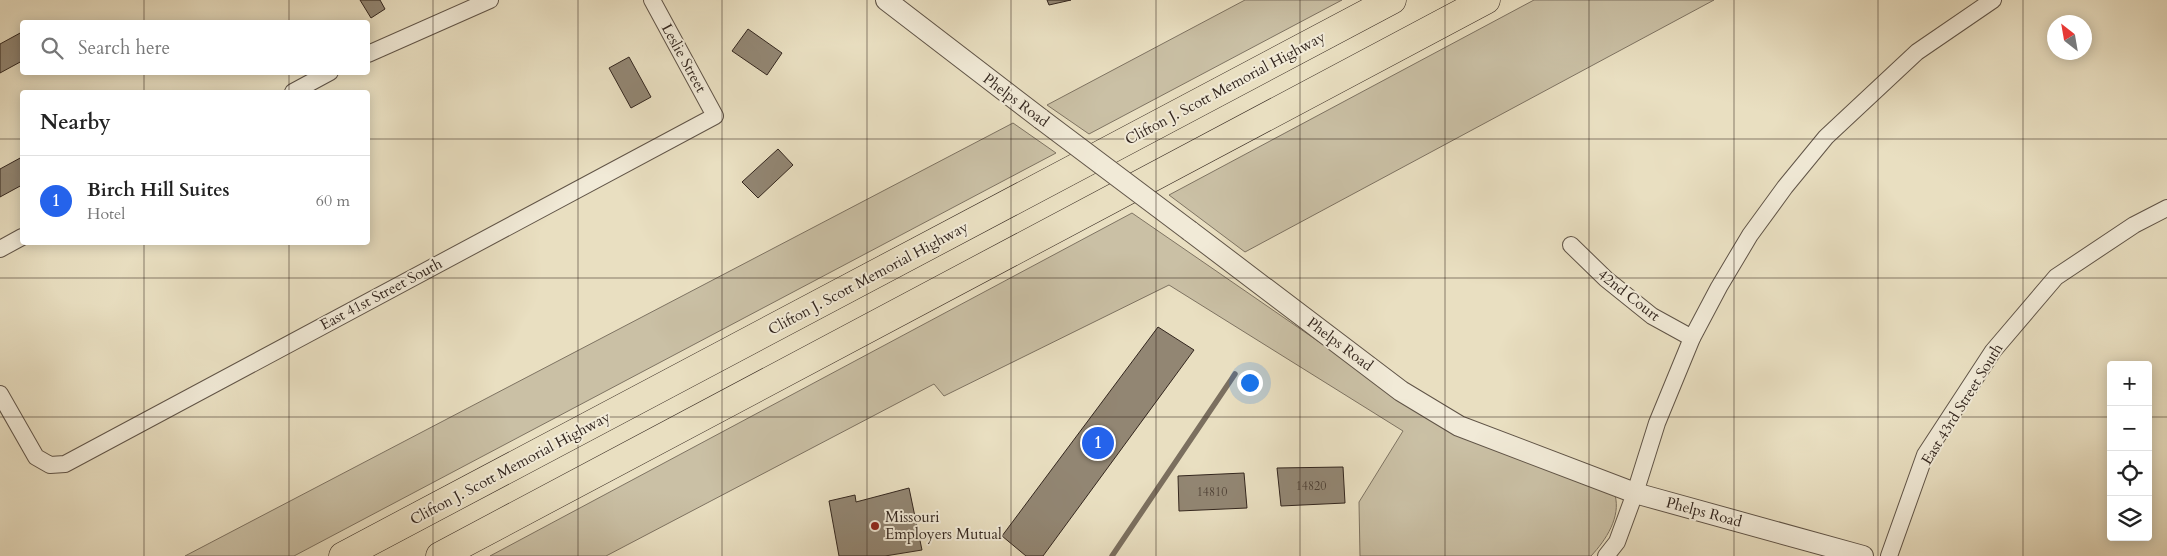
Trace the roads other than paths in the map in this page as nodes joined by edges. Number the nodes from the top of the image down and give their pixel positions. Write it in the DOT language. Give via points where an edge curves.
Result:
graph roads {
  1 [pos="652,0"];
  2 [pos="886,0"];
  3 [pos="1392,0"];
  4 [pos="1486,0"];
  5 [pos="1993,0"];
  6 [pos="486,1"];
  7 [pos="370,53"];
  8 [pos="324,75"];
  9 [pos="297,90"];
  10 [pos="716,116"];
  11 [pos="2167,208"];
  12 [pos="20,237"];
  13 [pos="1570,245"];
  14 [pos="0,249"];
  15 [pos="1692,338"];
  16 [pos="0,394"];
  17 [pos="1635,493"];
  18 [pos="344,556"];
  19 [pos="440,556"];
  20 [pos="1606,556"];
  21 [pos="1863,556"];
  22 [pos="1889,556"];
  1 -- 10 [label="street, Leslie Street"];
  2 -- 17 [label="street, Phelps Road, bridge" via="1401,391 1459,426"];
  3 -- 18 [label="highway, Clifton J. Scott Memorial Highway"];
  4 -- 19 [label="highway"];
  5 -- 15 [label="street" via="1917,52 1826,137 1750,235"];
  6 -- 7 [label="street"];
  8 -- 9 [label="street"];
  10 -- 16 [label="street, East 41st Street South" via="65,464 45,464 36,457"];
  11 -- 22 [label="street, East 43rd Street South" via="2134,225 2056,277 1993,350 1926,456"];
  12 -- 14 [label="street"];
  13 -- 15 [label="street, 42nd Court" via="1652,316"];
  15 -- 17 [label="street" via="1657,423"];
  17 -- 20 [label="street" via="1617,542"];
  17 -- 21 [label="street, Phelps Road"];
}
